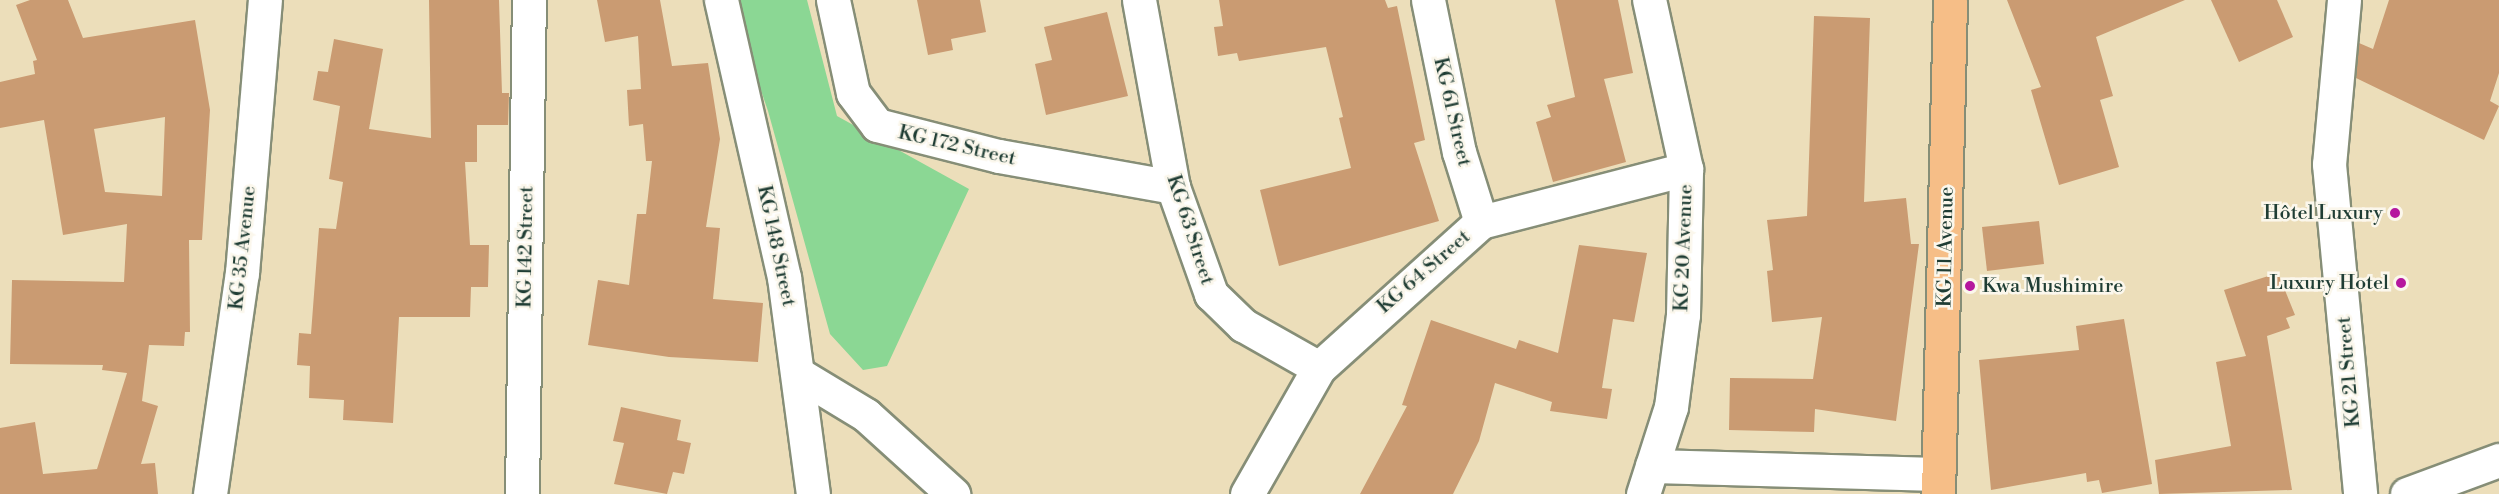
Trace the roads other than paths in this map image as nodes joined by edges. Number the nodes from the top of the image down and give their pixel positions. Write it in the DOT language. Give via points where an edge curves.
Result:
graph roads {
  1 [pos="265,0"];
  2 [pos="529,0"];
  3 [pos="721,0"];
  4 [pos="833,0"];
  5 [pos="1139,0"];
  6 [pos="1428,0"];
  7 [pos="1649,0"];
  8 [pos="1950,0"];
  9 [pos="2344,0"];
  10 [pos="1686,170"];
  11 [pos="1173,187"];
  12 [pos="1481,222"];
  13 [pos="1319,368"];
  14 [pos="800,375"];
  15 [pos="2499,460"];
  16 [pos="1648,480"];
  17 [pos="1938,484"];
  18 [pos="210,494"];
  19 [pos="522,494"];
  20 [pos="813,494"];
  21 [pos="953,494"];
  22 [pos="1247,494"];
  23 [pos="2360,494"];
  24 [pos="2406,494"];
  1 -- 18 [label="street, KG 35 Avenue" via="242,273"];
  2 -- 19 [label="street, KG 142 Street"];
  3 -- 14 [label="street, KG 148 Street" via="784,278"];
  4 -- 11 [label="street, KG 172 Street" via="853,93 877,125 999,156"];
  5 -- 11 [label="street, KG 63 Street"];
  6 -- 12 [label="street, KG 61 Street" via="1459,152"];
  7 -- 10 [label="street, KG 20 Avenue"];
  8 -- 17 [label="main road, KG 11 Avenue"];
  9 -- 23 [label="street, KG 21 Street" via="2329,164"];
  10 -- 12 [label="street, KG 64 Street"];
  10 -- 16 [label="street, KG 20 Avenue" via="1683,315 1671,407"];
  11 -- 13 [label="street, KG 63 Street" via="1211,294 1243,325"];
  12 -- 13 [label="street, KG 64 Street"];
  13 -- 22 [label="street, KG 64 Street"];
  14 -- 20 [label="street, KG 148 Street"];
  14 -- 21 [label="street" via="866,415"];
  15 -- 24 [label="street"];
  16 -- 17 [label="street"];
}
